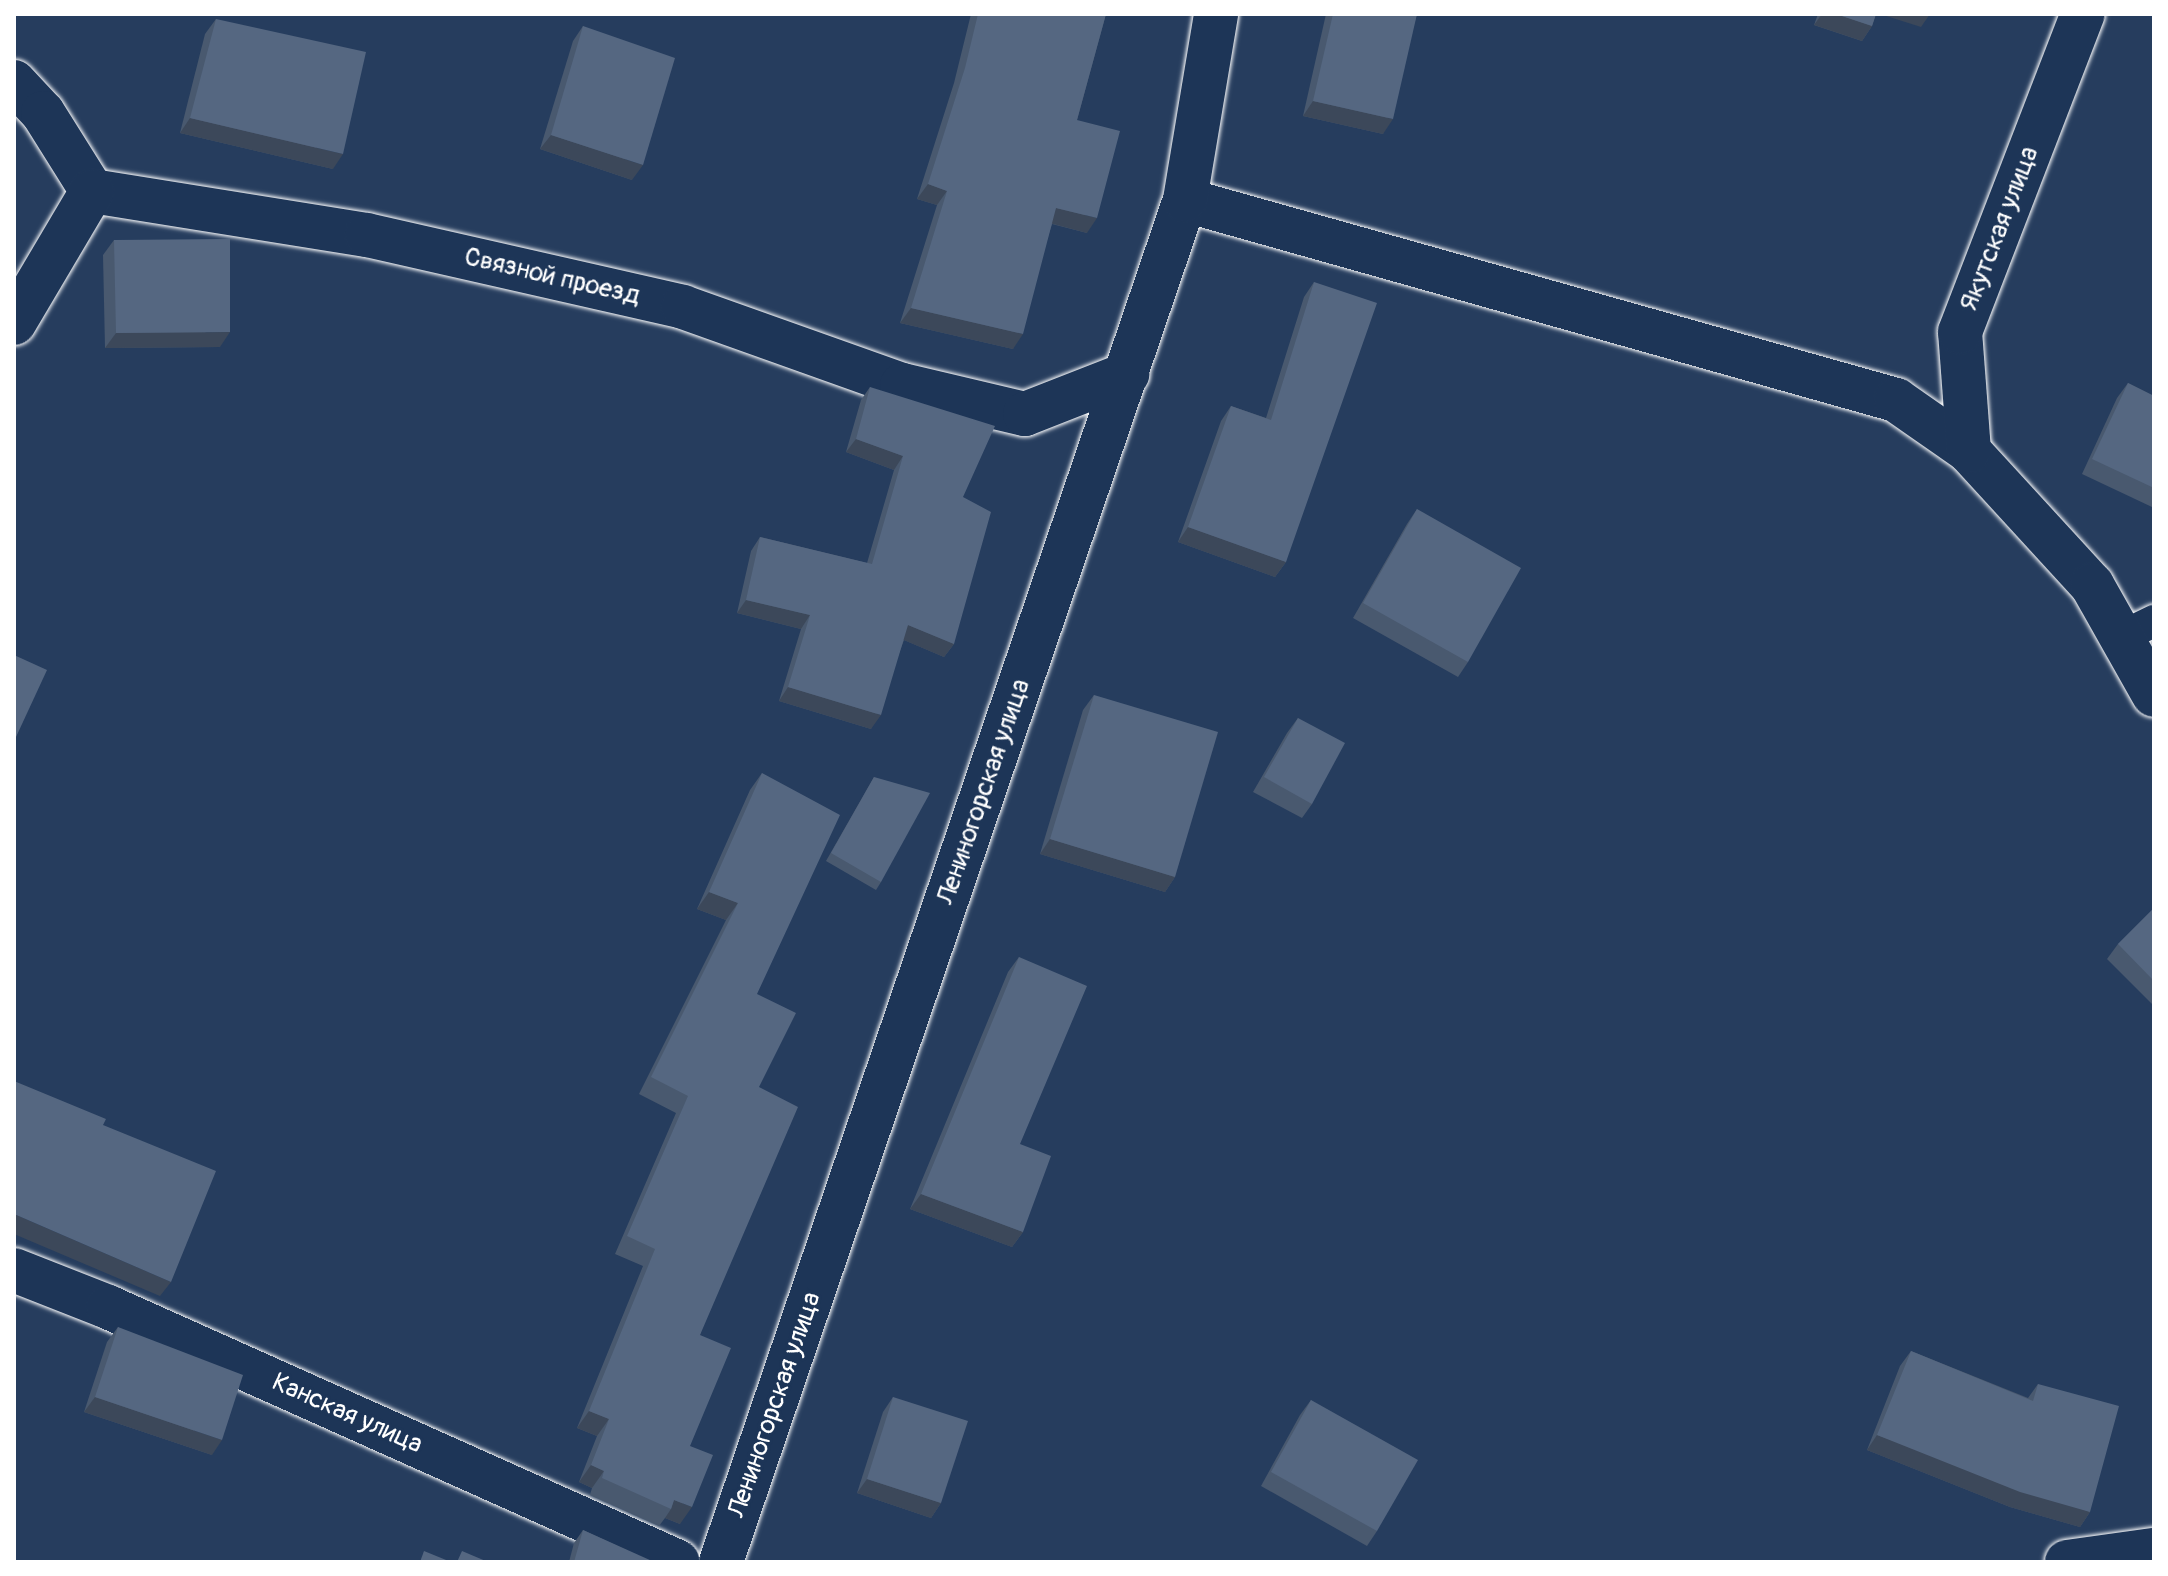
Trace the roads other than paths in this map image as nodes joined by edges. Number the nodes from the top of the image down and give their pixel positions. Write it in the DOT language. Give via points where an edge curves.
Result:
graph roads {
  1 [pos="1216,14"];
  2 [pos="2083,14"];
  3 [pos="14,82"];
  4 [pos="92,191"];
  5 [pos="1185,200"];
  6 [pos="14,323"];
  7 [pos="1127,374"];
  8 [pos="1969,451"];
  9 [pos="2138,629"];
  10 [pos="2154,695"];
  11 [pos="14,1270"];
  12 [pos="2154,1550"];
  13 [pos="678,1562"];
  14 [pos="721,1562"];
  15 [pos="2067,1562"];
  1 -- 5 [label="street, Лениногорская улица"];
  2 -- 8 [label="street, Якутская улица" via="1960,332"];
  3 -- 4 [label="street" via="43,113"];
  4 -- 6 [label="street"];
  4 -- 7 [label="street, Связной проезд" via="367,235 683,307 902,385 1025,414"];
  5 -- 7 [label="street, Лениногорская улица"];
  5 -- 8 [label="street" via="1844,382 1896,400"];
  7 -- 14 [label="street, Лениногорская улица"];
  8 -- 9 [label="street"];
  9 -- 10 [label="street"];
  11 -- 13 [label="street, Канская улица"];
  12 -- 15 [label="street"];
}
